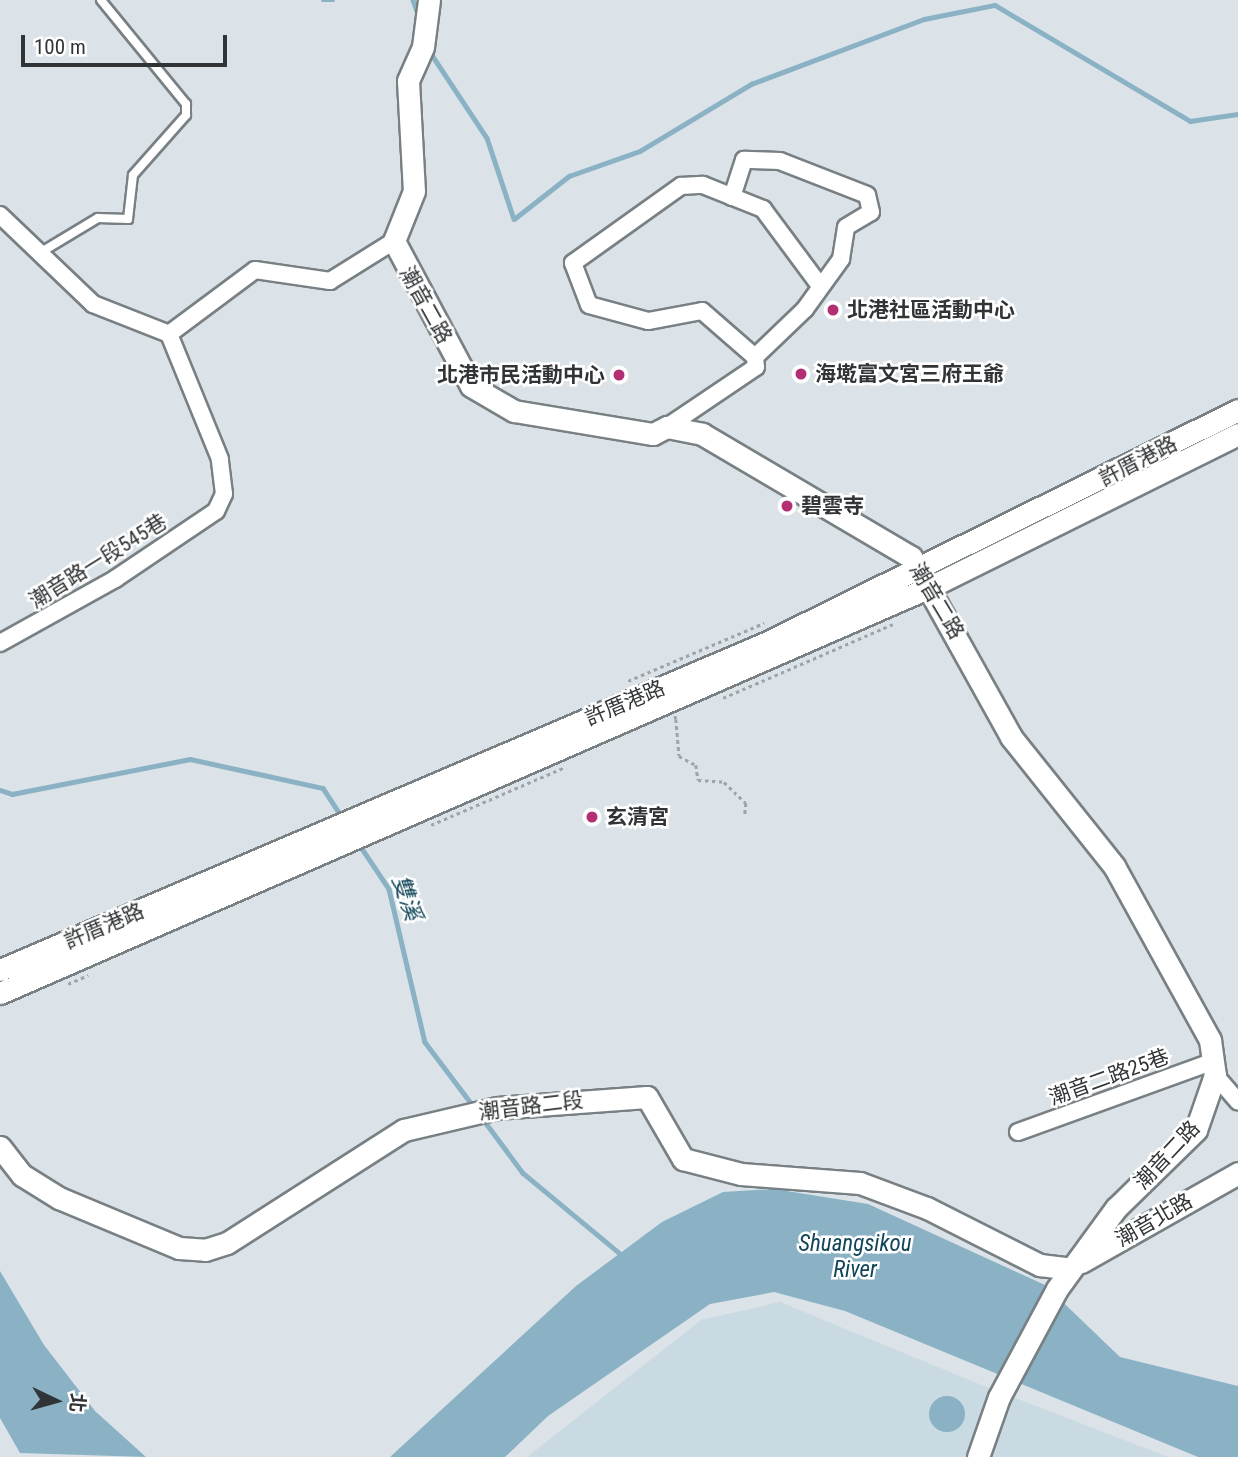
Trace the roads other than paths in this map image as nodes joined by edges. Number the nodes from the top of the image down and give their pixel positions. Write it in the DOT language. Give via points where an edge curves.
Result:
graph roads {
  1 [pos="101,0"];
  2 [pos="429,0"];
  3 [pos="732,197"];
  4 [pos="0,215"];
  5 [pos="394,241"];
  6 [pos="43,251"];
  7 [pos="818,283"];
  8 [pos="169,334"];
  9 [pos="755,357"];
  10 [pos="1238,410"];
  11 [pos="667,427"];
  12 [pos="1238,434"];
  13 [pos="928,578"];
  14 [pos="0,643"];
  15 [pos="356,833"];
  16 [pos="0,970"];
  17 [pos="0,993"];
  18 [pos="1215,1068"];
  19 [pos="1238,1101"];
  20 [pos="1018,1132"];
  21 [pos="0,1147"];
  22 [pos="1238,1172"];
  23 [pos="1071,1269"];
  24 [pos="978,1457"];
  1 -- 6 [label="lane" via="186,104 186,115 133,175 128,219 98,218"];
  2 -- 5 [label="street, 潮音二路" via="423,47 408,81 414,191"];
  3 -- 7 [label="street" via="763,209"];
  3 -- 7 [label="street" via="744,160 780,161 867,195 871,212 846,227 841,259"];
  3 -- 9 [label="street" via="703,185 681,186 582,253 573,277 589,305 610,316 648,321 702,311"];
  4 -- 6 [label="street"];
  5 -- 8 [label="street" via="330,281 255,270"];
  5 -- 11 [label="street, 潮音二路" via="471,386 487,400 514,411 653,434"];
  6 -- 8 [label="street" via="93,304"];
  7 -- 9 [label="street" via="805,309"];
  8 -- 14 [label="street, 潮音路一段545巷" via="220,459 223,494 216,511 115,579"];
  9 -- 11 [label="street" via="756,367"];
  10 -- 13 [label="street, 許厝港路"];
  11 -- 13 [label="street, 潮音二路" via="702,434 911,557"];
  12 -- 13 [label="street, 許厝港路"];
  13 -- 15 [label="street, 許厝港路"];
  13 -- 18 [label="street, 潮音二路" via="1011,737 1114,866 1210,1040"];
  15 -- 16 [label="street, 許厝港路" via="328,830"];
  15 -- 17 [label="street, 許厝港路"];
  18 -- 19 [label="street"];
  18 -- 20 [label="street, 潮音二路25巷"];
  18 -- 23 [label="street, 潮音二路" via="1196,1130 1116,1208"];
  21 -- 23 [label="street, 潮音路二段" via="22,1175 59,1198 179,1248 205,1250 227,1243 404,1130 497,1108 647,1097 682,1159 741,1174 860,1183 927,1208 1040,1265"];
  22 -- 23 [label="street, 潮音北路"];
  23 -- 24 [label="street, 潮音二路" via="999,1397"];
}
